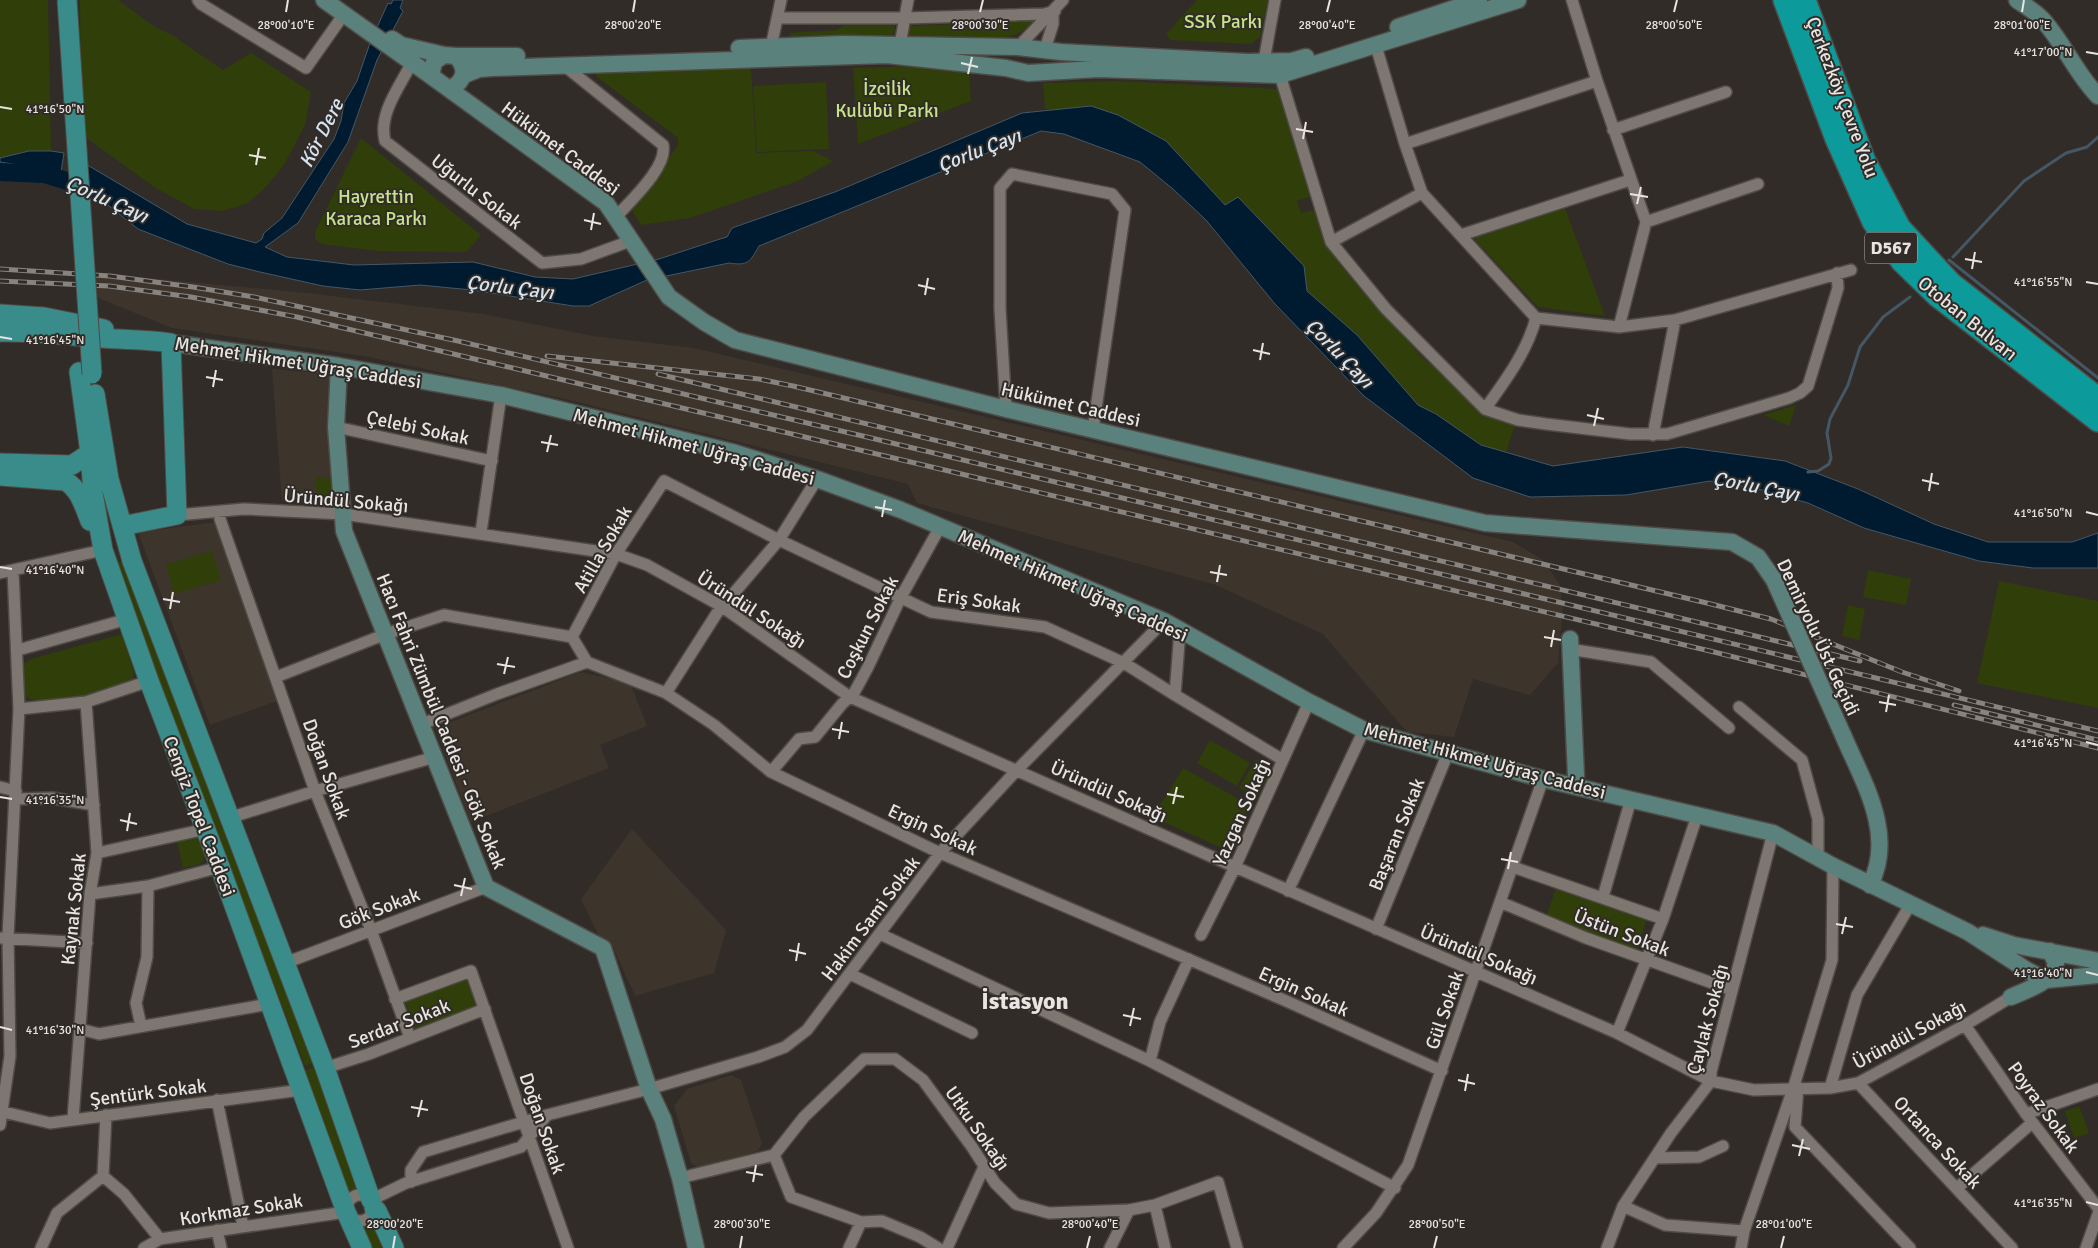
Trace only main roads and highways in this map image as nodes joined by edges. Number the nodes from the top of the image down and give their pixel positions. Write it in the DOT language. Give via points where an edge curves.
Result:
graph roads {
  1 [pos="62,0"];
  2 [pos="67,0"];
  3 [pos="324,0"];
  4 [pos="1518,0"];
  5 [pos="1777,0"];
  6 [pos="1784,0"];
  7 [pos="1805,0"];
  8 [pos="1812,0"];
  9 [pos="2017,0"];
  10 [pos="1468,2"];
  11 [pos="341,7"];
  12 [pos="1814,23"];
  13 [pos="1796,33"];
  14 [pos="1018,47"];
  15 [pos="399,48"];
  16 [pos="1044,49"];
  17 [pos="450,55"];
  18 [pos="1028,73"];
  19 [pos="431,76"];
  20 [pos="459,81"];
  21 [pos="2098,96"];
  22 [pos="0,314"];
  23 [pos="82,329"];
  24 [pos="0,332"];
  25 [pos="171,343"];
  26 [pos="339,366"];
  27 [pos="86,373"];
  28 [pos="2098,398"];
  29 [pos="2098,421"];
  30 [pos="90,453"];
  31 [pos="0,464"];
  32 [pos="0,476"];
  33 [pos="1484,524"];
  34 [pos="122,526"];
  35 [pos="102,547"];
  36 [pos="1570,644"];
  37 [pos="1574,786"];
  38 [pos="1870,885"];
  39 [pos="1968,932"];
  40 [pos="2043,950"];
  41 [pos="2098,961"];
  42 [pos="2025,969"];
  43 [pos="2098,975"];
  44 [pos="2046,980"];
  45 [pos="362,1248"];
  46 [pos="394,1248"];
  47 [pos="696,1248"];
  1 -- 27 [label="main road"];
  2 -- 27 [label="main road, bridge"];
  3 -- 11 [label="main road"];
  4 -- 18 [label="main road" via="1280,75 1098,69"];
  5 -- 13 [label="highway"];
  6 -- 13 [label="highway, Otoban Bulvarı / D567"];
  7 -- 12 [label="highway, Çerkezköy Çevre Yolu / D567"];
  8 -- 12 [label="highway"];
  9 -- 21 [label="main road" via="2041,18"];
  10 -- 16 [label="main road" via="1292,61"];
  11 -- 15 [label="main road"];
  12 -- 28 [label="highway, Çerkezköy Çevre Yolu / D567" via="1864,159 1900,228 1951,283"];
  13 -- 29 [label="highway, Otoban Bulvarı / D567" via="1836,139 1873,222 1902,262 1937,296"];
  14 -- 16 [label="main road"];
  14 -- 17 [label="main road" via="843,44 567,56"];
  14 -- 18 [label="main road" via="1014,51 1014,63"];
  15 -- 17 [label="main road"];
  15 -- 19 [label="main road"];
  16 -- 18 [label="main road" via="1036,71"];
  17 -- 19 [label="main road" via="434,62"];
  17 -- 20 [label="main road" via="463,64"];
  18 -- 20 [label="main road" via="887,55 492,68 479,69"];
  19 -- 20 [label="main road, Hükümet Caddesi"];
  20 -- 33 [label="main road, Hükümet Caddesi" via="467,102 606,203 669,297 735,340"];
  22 -- 23 [label="main road" via="44,317"];
  23 -- 24 [label="main road"];
  23 -- 25 [label="main road, Mehmet Hikmet Uğraş Caddesi"];
  25 -- 26 [label="main road, Mehmet Hikmet Uğraş Caddesi"];
  25 -- 34 [label="main road" via="178,515"];
  26 -- 37 [label="main road, Mehmet Hikmet Uğraş Caddesi" via="502,395 736,453 817,479 901,510 1164,620 1364,730"];
  26 -- 47 [label="main road, Hacı Fahri Zümbül Caddesi - Gök Sokak" via="336,428 344,531 486,887 603,948 649,1089 663,1119"];
  27 -- 30 [label="main road, Cengiz Topel Caddesi"];
  27 -- 34 [label="main road, Cengiz Topel Caddesi"];
  30 -- 31 [label="main road" via="72,465"];
  30 -- 35 [label="main road, Cengiz Topel Caddesi" via="92,493"];
  32 -- 35 [label="main road" via="65,481 72,485"];
  33 -- 38 [label="main road, Demiryolu Üst Geçidi, bridge" via="1723,540 1752,552 1768,568 1774,580 1879,822 1880,860"];
  34 -- 46 [label="main road, Cengiz Topel Caddesi" via="132,561 325,1068 372,1204"];
  35 -- 45 [label="main road, Cengiz Topel Caddesi" via="149,681"];
  36 -- 37 [label="main road"];
  37 -- 38 [label="main road, Mehmet Hikmet Uğraş Caddesi" via="1773,833"];
  38 -- 39 [label="main road, Mehmet Hikmet Uğraş Caddesi"];
  39 -- 40 [label="main road, Mehmet Hikmet Uğraş Caddesi"];
  39 -- 42 [label="main road, Mehmet Hikmet Uğraş Caddesi"];
  40 -- 41 [label="main road, Mehmet Hikmet Uğraş Caddesi"];
  40 -- 42 [label="main road" via="2028,953"];
  40 -- 44 [label="main road" via="2056,963 2054,972"];
  42 -- 44 [label="main road, Mehmet Hikmet Uğraş Caddesi"];
  42 -- 44 [label="main road" via="2011,997"];
  43 -- 44 [label="main road"];
}
